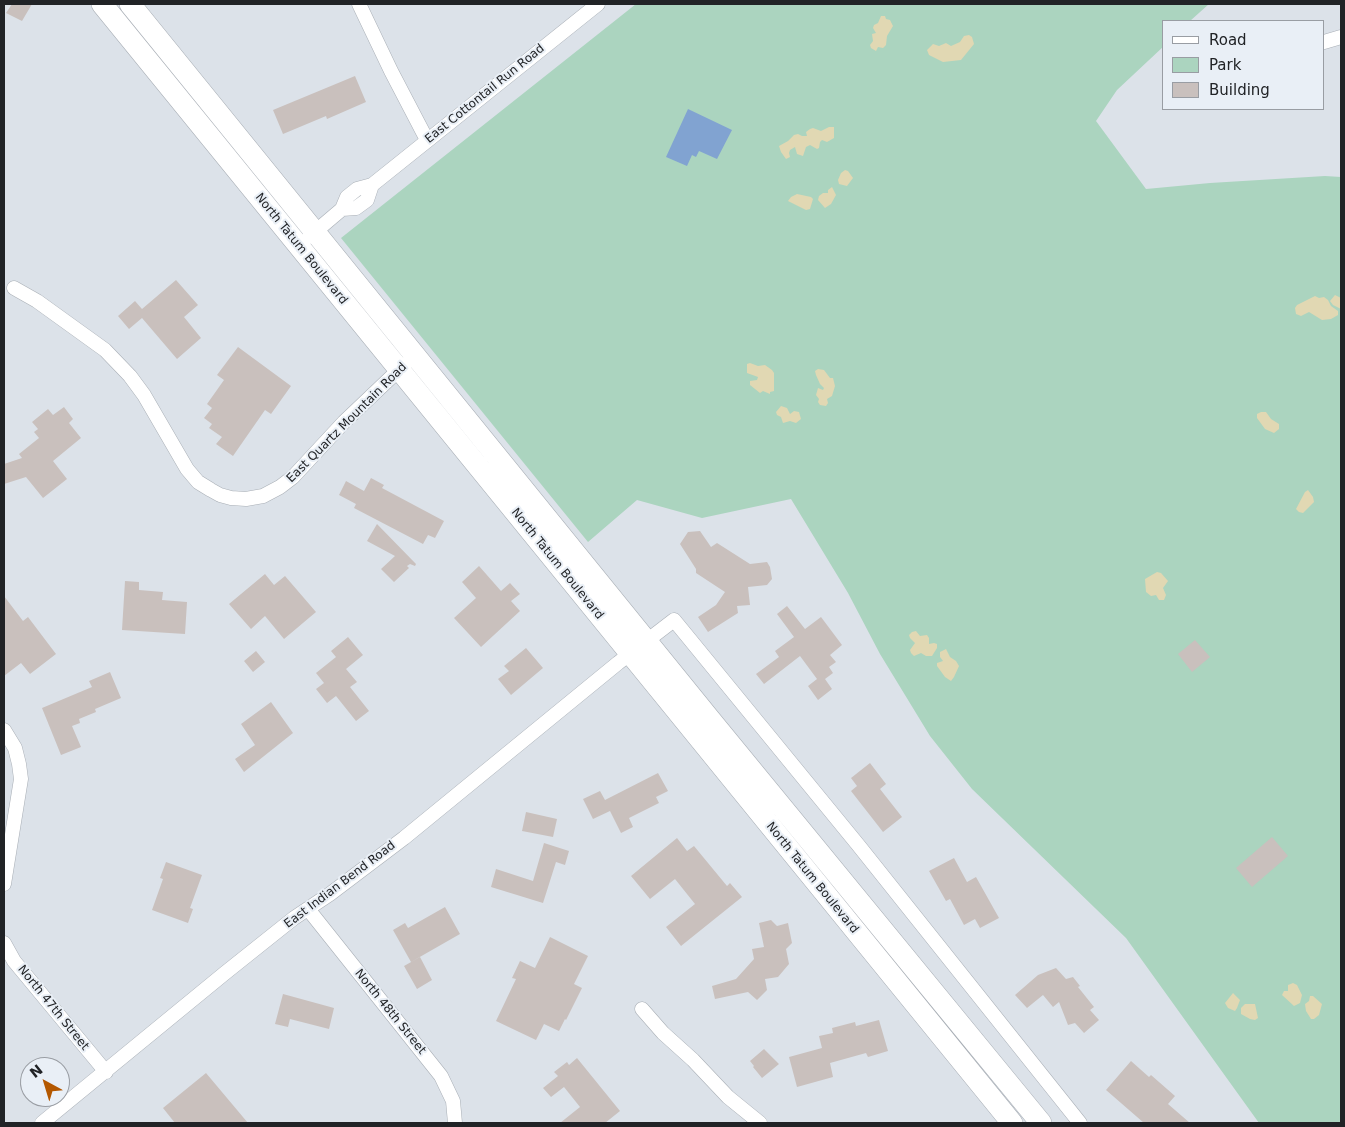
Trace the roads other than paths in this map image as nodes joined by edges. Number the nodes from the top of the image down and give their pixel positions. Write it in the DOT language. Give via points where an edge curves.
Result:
graph roads {
  1 [pos="102,4"];
  2 [pos="130,4"];
  3 [pos="359,4"];
  4 [pos="598,4"];
  5 [pos="1341,37"];
  6 [pos="1325,42"];
  7 [pos="427,140"];
  8 [pos="315,232"];
  9 [pos="298,245"];
  10 [pos="14,288"];
  11 [pos="415,355"];
  12 [pos="400,370"];
  13 [pos="639,647"];
  14 [pos="4,730"];
  15 [pos="4,884"];
  16 [pos="308,909"];
  17 [pos="4,943"];
  18 [pos="642,1009"];
  19 [pos="106,1072"];
  20 [pos="1023,1102"];
  21 [pos="1005,1121"];
  22 [pos="42,1123"];
  23 [pos="455,1123"];
  24 [pos="760,1123"];
  25 [pos="1041,1123"];
  26 [pos="1080,1123"];
  1 -- 9 [label="main road, North Tatum Boulevard"];
  2 -- 8 [label="main road, North Tatum Boulevard"];
  3 -- 7 [label="street"];
  4 -- 7 [label="street, East Cottontail Run Road"];
  5 -- 6 [label="street"];
  7 -- 8 [label="street, East Cottontail Run Road" via="372,185 348,197 342,209"];
  8 -- 9 [label="street, East Cottontail Run Road"];
  8 -- 11 [label="main road, North Tatum Boulevard"];
  9 -- 12 [label="main road, North Tatum Boulevard"];
  10 -- 12 [label="street, East Quartz Mountain Road" via="105,350 144,395 198,482 231,498 263,496 280,487"];
  11 -- 12 [label="street, East Quartz Mountain Road"];
  11 -- 13 [label="main road, North Tatum Boulevard"];
  12 -- 13 [label="main road, North Tatum Boulevard"];
  13 -- 16 [label="street, East Indian Bend Road" via="404,838"];
  13 -- 20 [label="main road, North Tatum Boulevard"];
  13 -- 21 [label="main road, North Tatum Boulevard"];
  13 -- 26 [label="street" via="674,620"];
  14 -- 15 [label="street" via="15,748 20,779"];
  16 -- 19 [label="street, East Indian Bend Road"];
  16 -- 23 [label="street, North 48th Street" via="441,1076 453,1101"];
  17 -- 19 [label="street, North 47th Street" via="14,961"];
  18 -- 24 [label="street" via="728,1097"];
  19 -- 22 [label="street, East Indian Bend Road"];
  20 -- 21 [label="street"];
  20 -- 25 [label="main road, North Tatum Boulevard"];
}
